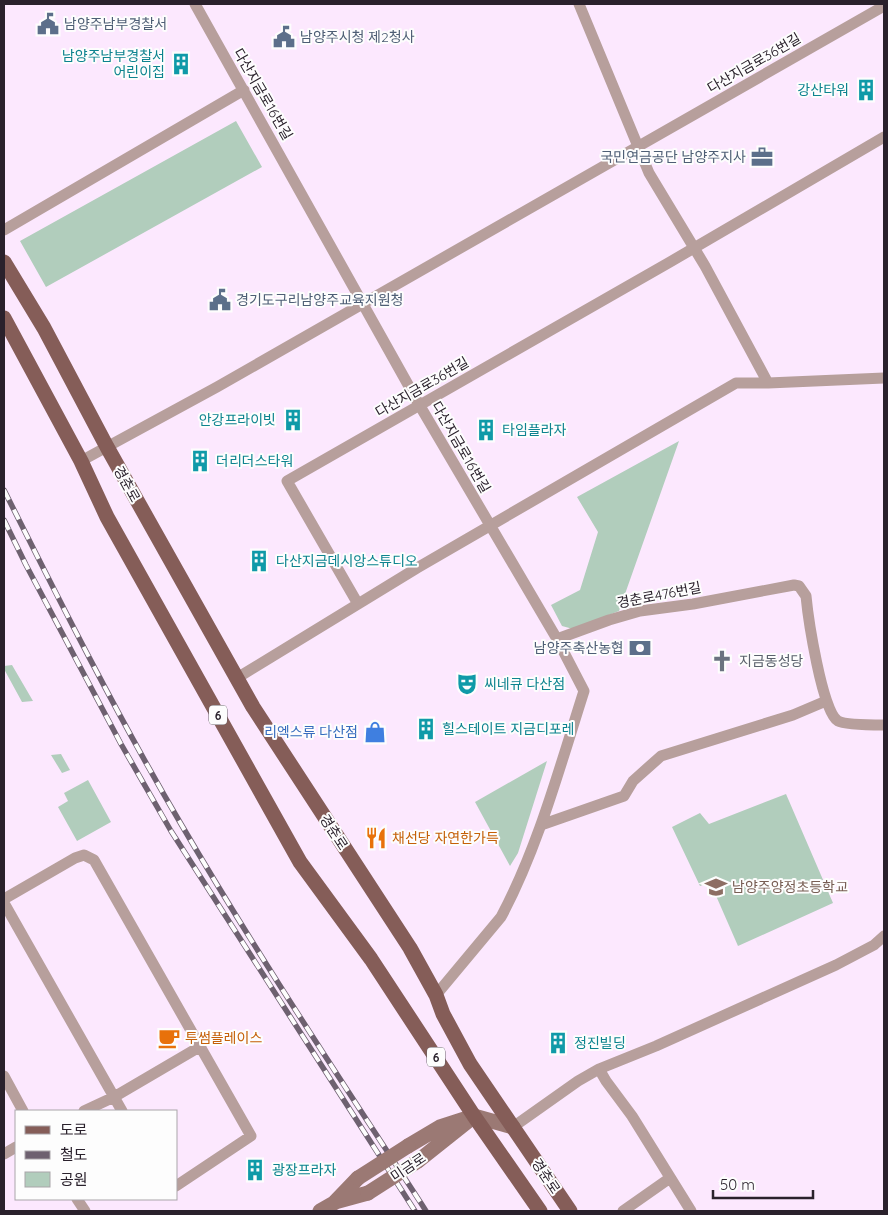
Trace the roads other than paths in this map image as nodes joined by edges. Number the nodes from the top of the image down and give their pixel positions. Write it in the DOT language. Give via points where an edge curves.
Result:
graph roads {
  1 [pos="195,4"];
  2 [pos="579,4"];
  3 [pos="884,6"];
  4 [pos="244,90"];
  5 [pos="884,137"];
  6 [pos="638,147"];
  7 [pos="4,230"];
  8 [pos="694,248"];
  9 [pos="4,262"];
  10 [pos="363,303"];
  11 [pos="4,318"];
  12 [pos="884,378"];
  13 [pos="768,384"];
  14 [pos="420,406"];
  15 [pos="107,447"];
  16 [pos="81,461"];
  17 [pos="490,527"];
  18 [pos="358,604"];
  19 [pos="557,639"];
  20 [pos="237,678"];
  21 [pos="826,701"];
  22 [pos="884,725"];
  23 [pos="541,825"];
  24 [pos="4,901"];
  25 [pos="884,936"];
  26 [pos="436,995"];
  27 [pos="201,1046"];
  28 [pos="600,1069"];
  29 [pos="4,1076"];
  30 [pos="114,1097"];
  31 [pos="22,1110"];
  32 [pos="86,1110"];
  33 [pos="121,1110"];
  34 [pos="474,1116"];
  35 [pos="513,1127"];
  36 [pos="15,1148"];
  37 [pos="4,1154"];
  38 [pos="670,1178"];
  39 [pos="178,1185"];
  40 [pos="78,1200"];
  41 [pos="334,1203"];
  42 [pos="85,1211"];
  43 [pos="320,1211"];
  44 [pos="540,1211"];
  45 [pos="570,1211"];
  46 [pos="623,1211"];
  47 [pos="691,1211"];
  1 -- 4 [label="street, 다산지금로16번길"];
  2 -- 6 [label="street"];
  3 -- 6 [label="street, 다산지금로36번길"];
  4 -- 7 [label="street"];
  4 -- 10 [label="street, 다산지금로16번길"];
  5 -- 8 [label="street, 다산지금로36번길"];
  6 -- 8 [label="street" via="649,173"];
  6 -- 10 [label="street, 다산지금로36번길"];
  8 -- 13 [label="street"];
  8 -- 14 [label="street, 다산지금로36번길"];
  9 -- 15 [label="main road, 경춘로" via="44,328"];
  10 -- 14 [label="street, 다산지금로16번길"];
  10 -- 15 [label="street"];
  11 -- 16 [label="main road, 경춘로 / 6"];
  12 -- 13 [label="street"];
  13 -- 17 [label="street" via="736,383"];
  14 -- 17 [label="street, 다산지금로16번길"];
  14 -- 18 [label="street, 다산지금로36번길" via="287,481"];
  15 -- 16 [label="street"];
  15 -- 20 [label="main road, 경춘로"];
  16 -- 34 [label="main road, 경춘로 / 6" via="107,516 300,862 371,959"];
  17 -- 18 [label="street"];
  17 -- 19 [label="street, 다산지금로16번길"];
  18 -- 20 [label="street"];
  19 -- 21 [label="street, 경춘로476번길" via="640,611 799,586 806,596"];
  19 -- 23 [label="street" via="584,691"];
  20 -- 26 [label="main road, 경춘로" via="410,948"];
  21 -- 22 [label="street, 경춘로476번길" via="838,721"];
  21 -- 23 [label="street" via="793,715 661,756 633,781 624,796"];
  23 -- 26 [label="street" via="501,917"];
  24 -- 27 [label="street" via="75,858 84,855 94,860"];
  24 -- 30 [label="street"];
  25 -- 28 [label="street" via="874,946 836,965"];
  26 -- 35 [label="main road, 경춘로" via="470,1064"];
  27 -- 30 [label="street"];
  27 -- 39 [label="street" via="251,1136"];
  28 -- 35 [label="street"];
  28 -- 38 [label="street"];
  29 -- 31 [label="street"];
  30 -- 32 [label="street"];
  30 -- 33 [label="street"];
  34 -- 35 [label="street"];
  34 -- 41 [label="street, 미금로, bridge" via="418,1161 368,1193"];
  34 -- 41 [label="street, 미금로, bridge" via="440,1127 408,1146 358,1178"];
  34 -- 44 [label="main road, 경춘로 / 6"];
  35 -- 45 [label="main road, 경춘로"];
  36 -- 37 [label="street"];
  38 -- 46 [label="street"];
  38 -- 47 [label="street"];
  40 -- 42 [label="street"];
  41 -- 43 [label="street, 미금로"];
}
